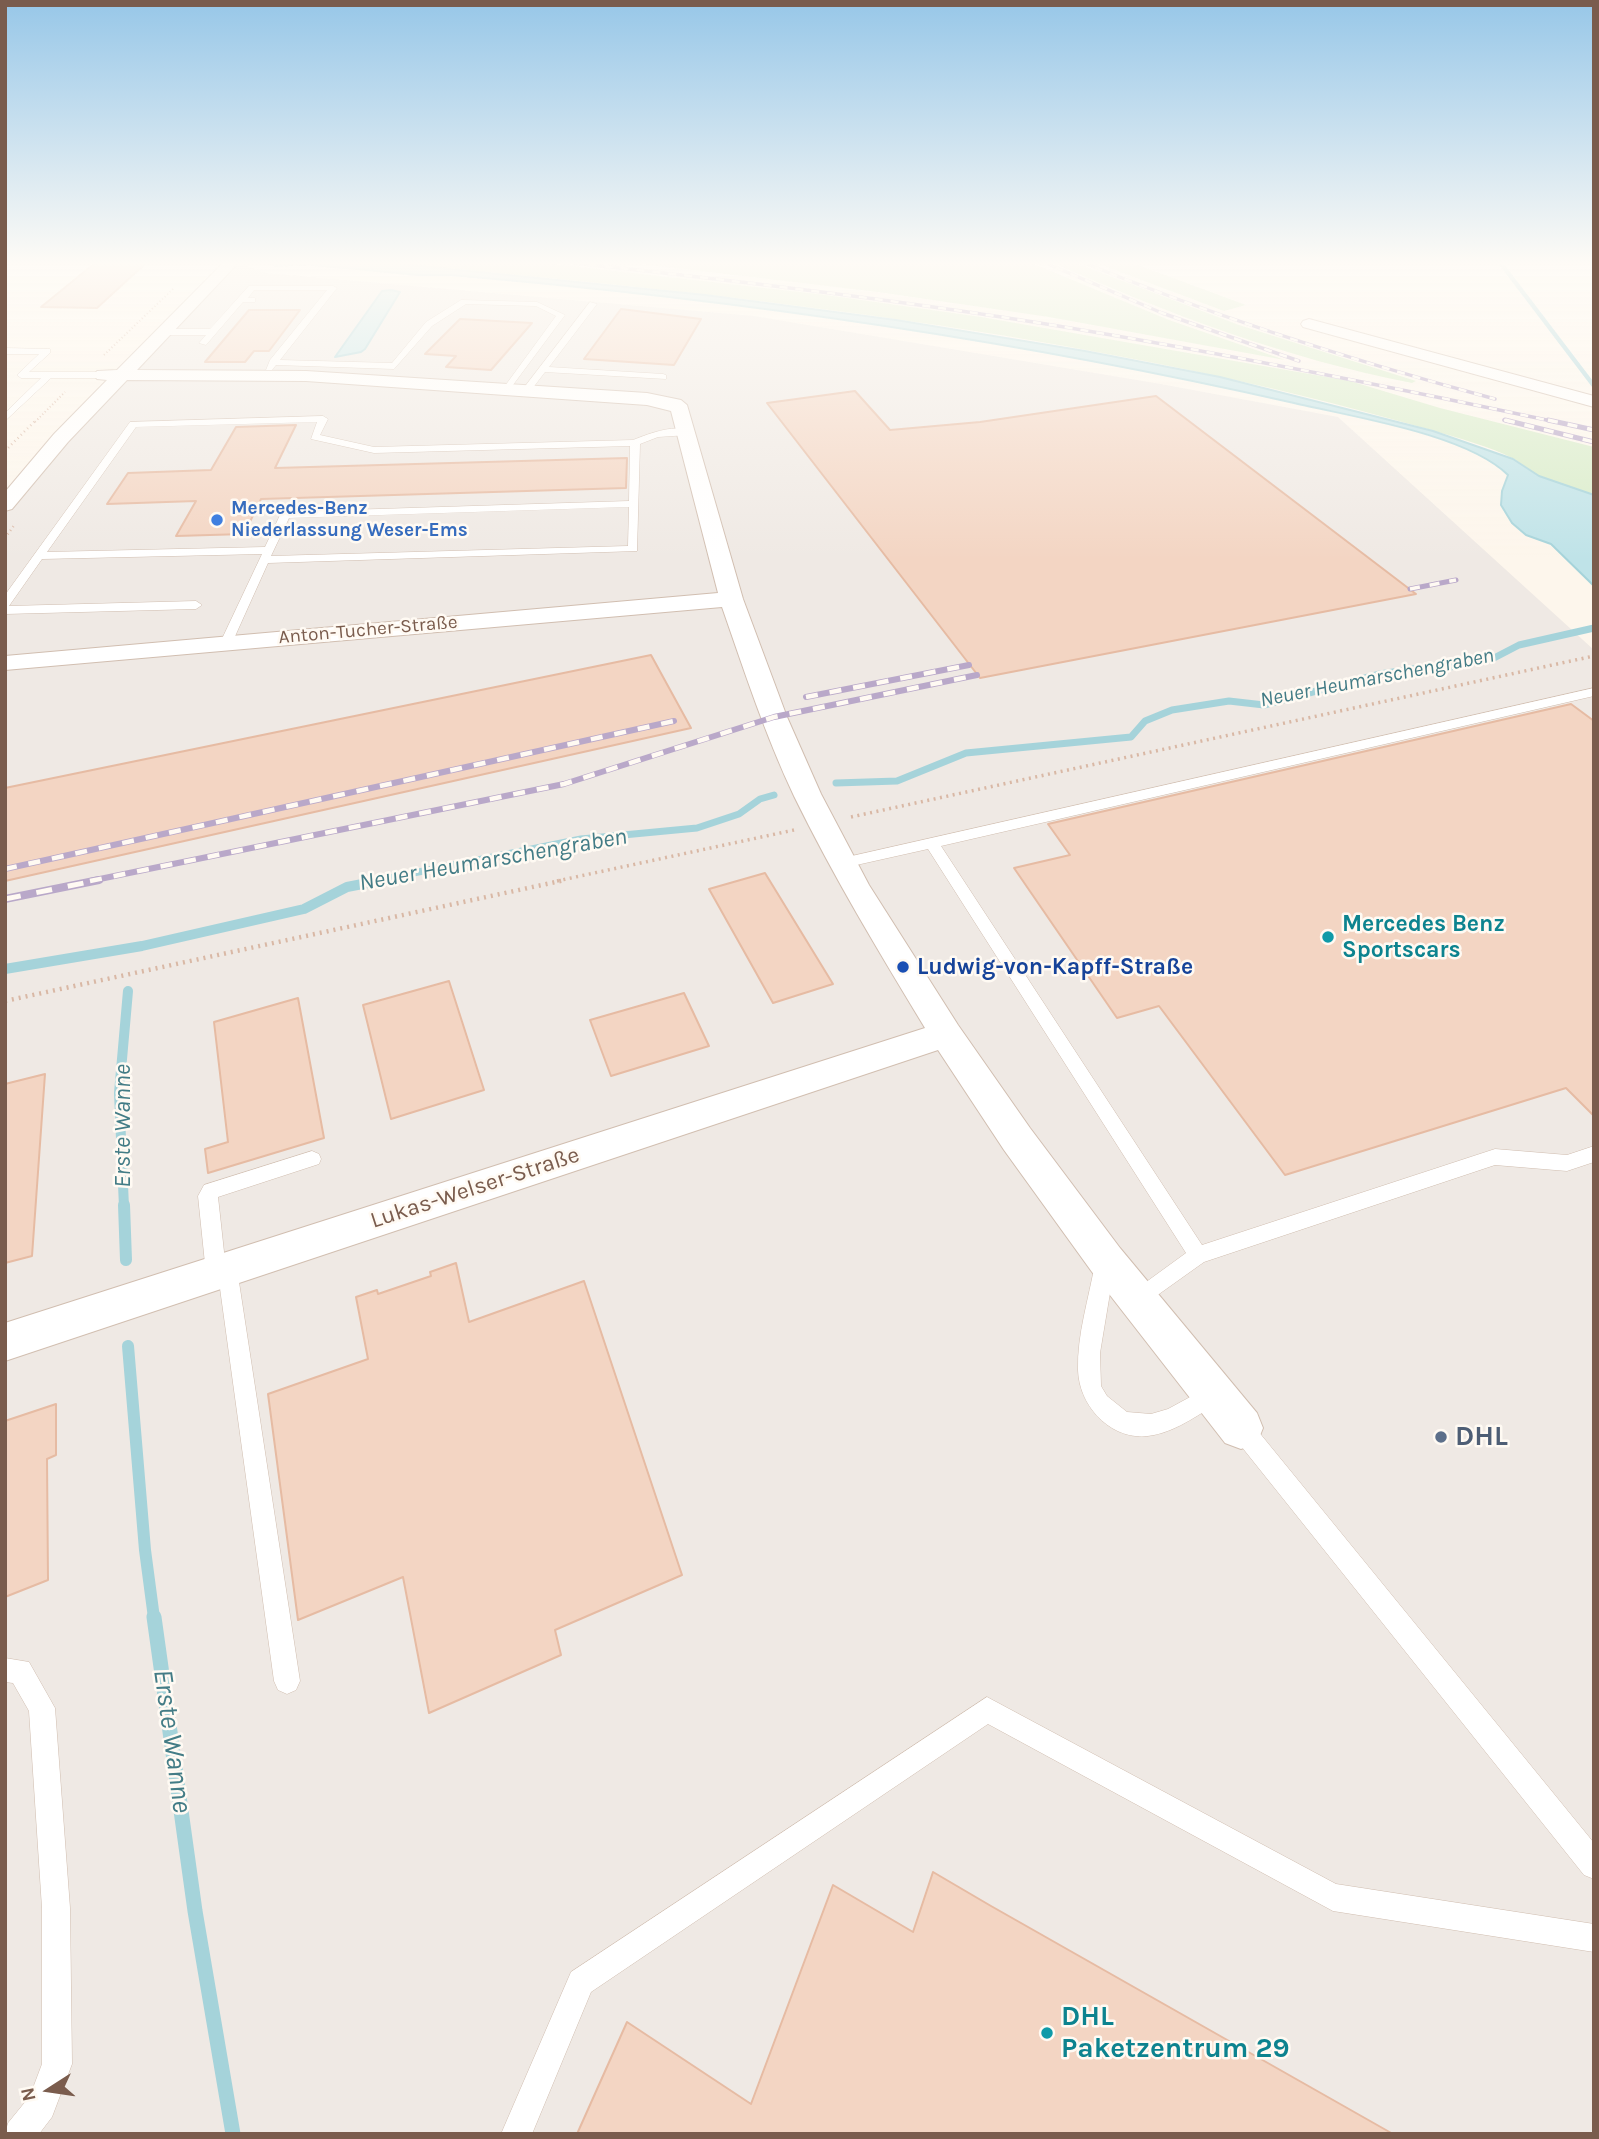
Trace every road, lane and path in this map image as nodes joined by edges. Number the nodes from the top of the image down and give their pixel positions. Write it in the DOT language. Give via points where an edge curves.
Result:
graph roads {
  1 [pos="36,361"];
  2 [pos="117,361"];
  3 [pos="137,361"];
  4 [pos="274,361"];
  5 [pos="398,361"];
  6 [pos="528,361"];
  7 [pos="549,361"];
  8 [pos="1443,361"];
  9 [pos="268,369"];
  10 [pos="543,369"];
  11 [pos="49,375"];
  12 [pos="103,375"];
  13 [pos="123,375"];
  14 [pos="663,377"];
  15 [pos="507,390"];
  16 [pos="526,391"];
  17 [pos="1594,402"];
  18 [pos="5,418"];
  19 [pos="686,424"];
  20 [pos="635,443"];
  21 [pos="5,476"];
  22 [pos="634,504"];
  23 [pos="5,505"];
  24 [pos="267,555"];
  25 [pos="39,556"];
  26 [pos="731,599"];
  27 [pos="5,604"];
  28 [pos="196,605"];
  29 [pos="5,610"];
  30 [pos="226,643"];
  31 [pos="5,663"];
  32 [pos="1594,692"];
  33 [pos="932,843"];
  34 [pos="843,863"];
  35 [pos="946,1034"];
  36 [pos="1594,1154"];
  37 [pos="312,1159"];
  38 [pos="1198,1255"];
  39 [pos="1106,1260"];
  40 [pos="221,1271"];
  41 [pos="1138,1300"];
  42 [pos="5,1342"];
  43 [pos="1214,1394"];
  44 [pos="1241,1428"];
  45 [pos="5,1670"];
  46 [pos="287,1681"];
  47 [pos="1594,1865"];
  48 [pos="1594,1938"];
  49 [pos="19,2134"];
  50 [pos="516,2134"];
  1 -- 11 [label="lane" via="21,375"];
  2 -- 12 [label="street"];
  3 -- 13 [label="street"];
  4 -- 9 [label="lane"];
  5 -- 9 [label="lane" via="394,366"];
  6 -- 15 [label="lane"];
  7 -- 10 [label="lane"];
  8 -- 17 [label="street"];
  9 -- 13 [label="street"];
  9 -- 15 [label="street"];
  10 -- 14 [label="lane"];
  10 -- 16 [label="lane"];
  11 -- 12 [label="lane"];
  11 -- 18 [label="lane"];
  12 -- 13 [label="street"];
  12 -- 21 [label="street"];
  13 -- 23 [label="street" via="61,438"];
  15 -- 16 [label="street"];
  16 -- 19 [label="street" via="662,401 674,404"];
  19 -- 20 [label="lane"];
  19 -- 26 [label="street"];
  20 -- 22 [label="lane"];
  20 -- 25 [label="lane" via="374,450 314,438 323,419 133,424"];
  22 -- 24 [label="lane" via="285,515"];
  22 -- 24 [label="lane" via="634,548"];
  24 -- 25 [label="lane"];
  24 -- 30 [label="lane"];
  25 -- 27 [label="lane"];
  26 -- 30 [label="street, Anton-Tucher-Straße"];
  26 -- 34 [label="street" via="786,747"];
  28 -- 29 [label="lane"];
  30 -- 31 [label="street, Anton-Tucher-Straße"];
  32 -- 33 [label="lane"];
  33 -- 34 [label="lane"];
  33 -- 38 [label="lane"];
  34 -- 35 [label="street"];
  35 -- 39 [label="street"];
  35 -- 40 [label="street, Lukas-Welser-Straße"];
  36 -- 38 [label="lane" via="1567,1163 1495,1157"];
  37 -- 40 [label="lane" via="211,1191 208,1196"];
  38 -- 41 [label="lane"];
  39 -- 41 [label="street"];
  39 -- 43 [label="lane" via="1089,1359 1088,1382 1098,1402 1111,1416 1146,1426"];
  40 -- 42 [label="street, Lukas-Welser-Straße"];
  40 -- 46 [label="lane"];
  41 -- 43 [label="street"];
  43 -- 44 [label="street"];
  44 -- 47 [label="lane"];
  45 -- 49 [label="lane" via="20,1671 42,1708 55,1908 57,2064 41,2106"];
  48 -- 50 [label="lane" via="1333,1897 987,1710 581,1982"];
}
